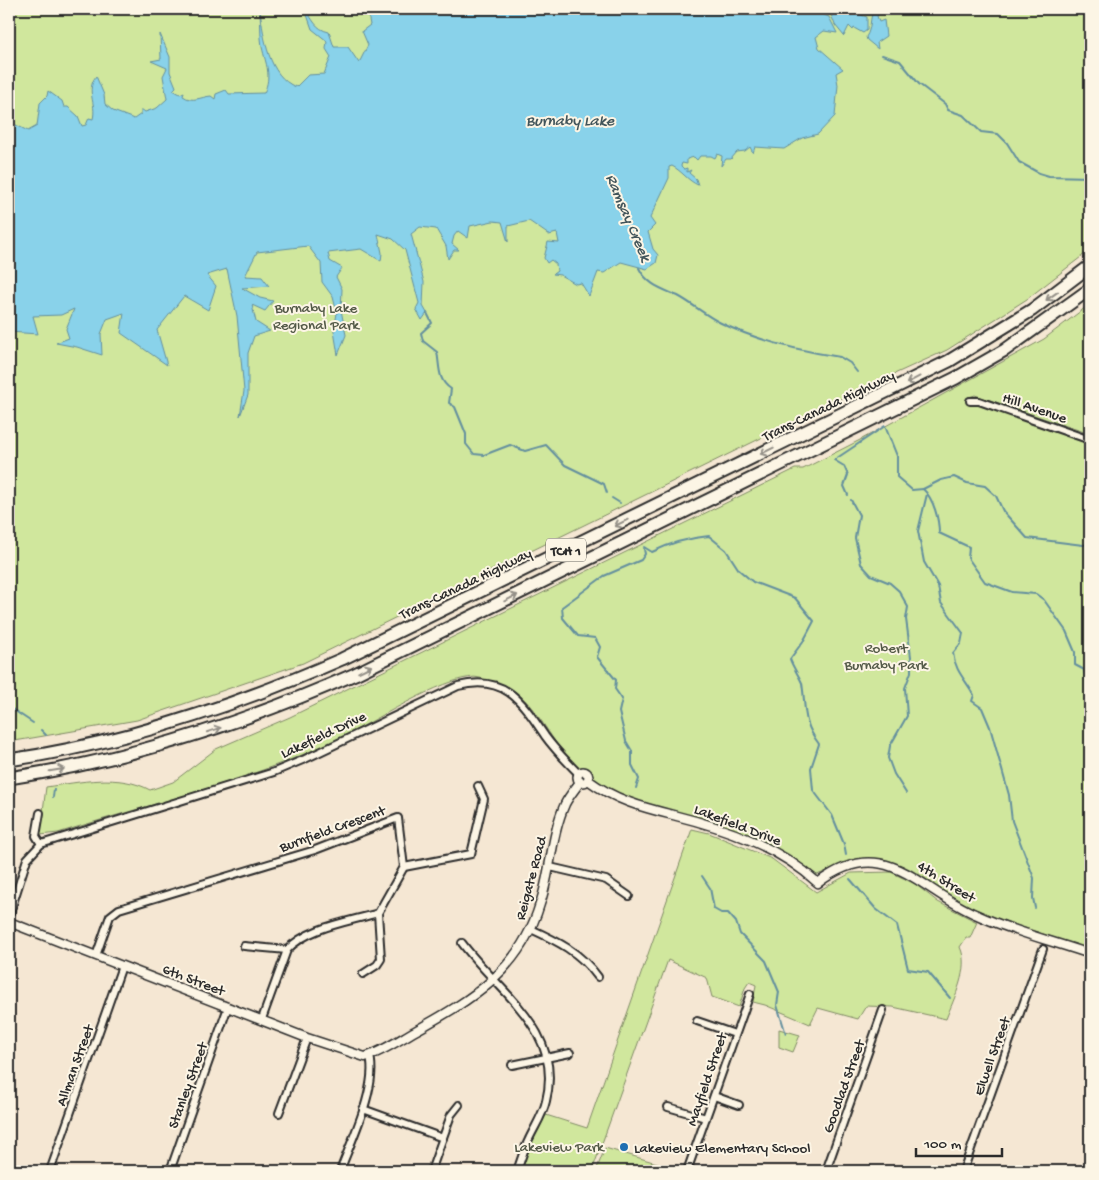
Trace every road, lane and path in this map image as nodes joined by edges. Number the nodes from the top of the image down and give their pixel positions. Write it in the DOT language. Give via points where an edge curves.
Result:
graph roads {
  1 [pos="1090,266"];
  2 [pos="1090,289"];
  3 [pos="970,401"];
  4 [pos="1090,440"];
  5 [pos="9,760"];
  6 [pos="9,778"];
  7 [pos="582,779"];
  8 [pos="478,786"];
  9 [pos="40,813"];
  10 [pos="40,844"];
  11 [pos="550,866"];
  12 [pos="404,867"];
  13 [pos="818,883"];
  14 [pos="629,896"];
  15 [pos="378,913"];
  16 [pos="9,916"];
  17 [pos="9,922"];
  18 [pos="531,929"];
  19 [pos="462,942"];
  20 [pos="244,946"];
  21 [pos="1043,949"];
  22 [pos="287,950"];
  23 [pos="1090,954"];
  24 [pos="96,956"];
  25 [pos="122,966"];
  26 [pos="363,974"];
  27 [pos="598,976"];
  28 [pos="495,979"];
  29 [pos="750,994"];
  30 [pos="228,1007"];
  31 [pos="883,1010"];
  32 [pos="262,1019"];
  33 [pos="698,1021"];
  34 [pos="735,1034"];
  35 [pos="307,1038"];
  36 [pos="570,1053"];
  37 [pos="370,1056"];
  38 [pos="547,1057"];
  39 [pos="512,1065"];
  40 [pos="714,1096"];
  41 [pos="459,1105"];
  42 [pos="739,1105"];
  43 [pos="668,1107"];
  44 [pos="363,1109"];
  45 [pos="279,1113"];
  46 [pos="706,1118"];
  47 [pos="443,1138"];
  48 [pos="50,1171"];
  49 [pos="170,1171"];
  50 [pos="340,1171"];
  51 [pos="431,1171"];
  52 [pos="517,1171"];
  53 [pos="689,1171"];
  54 [pos="826,1171"];
  55 [pos="963,1171"];
  1 -- 5 [label="highway, Trans-Canada Highway / TCH 1, one-way" via="993,335 932,370 342,659 280,686 174,723 85,746"];
  6 -- 2 [label="highway, TCH 1, one-way" via="124,756 209,731 355,674 956,378 1005,350"];
  3 -- 4 [label="street, Hill Avenue" via="979,401"];
  7 -- 10 [label="street, Lakefield Drive" via="519,699 492,686 465,684 446,690 274,772"];
  7 -- 11 [label="street, Reigate Road" via="560,816"];
  7 -- 13 [label="street, Lakefield Drive" via="638,807 696,822 766,846 789,859"];
  8 -- 12 [label="street" via="484,799 470,854"];
  9 -- 10 [label="street" via="36,836"];
  10 -- 16 [label="street" via="27,859"];
  11 -- 14 [label="street" via="606,880"];
  11 -- 18 [label="street, Reigate Road"];
  12 -- 15 [label="street"];
  12 -- 24 [label="street, Burnfield Crescent" via="398,818 315,850 118,909 110,916"];
  13 -- 23 [label="street, 4th Street" via="839,869 856,864 895,866 974,914"];
  15 -- 22 [label="street" via="306,935"];
  15 -- 26 [label="street" via="380,959 377,966"];
  17 -- 24 [label="street, 6th Street"];
  18 -- 27 [label="street" via="573,950"];
  18 -- 28 [label="street, Reigate Road"];
  19 -- 28 [label="street"];
  20 -- 22 [label="street"];
  21 -- 55 [label="street, Elwell Street"];
  22 -- 32 [label="street"];
  24 -- 25 [label="street, 6th Street"];
  25 -- 30 [label="street, 6th Street"];
  25 -- 48 [label="street, Allman Street"];
  28 -- 37 [label="street, Reigate Road" via="462,1004"];
  28 -- 38 [label="street" via="534,1027"];
  29 -- 34 [label="street, Mayfield Street"];
  30 -- 32 [label="street, 6th Street"];
  30 -- 49 [label="street, Stanley Street"];
  31 -- 54 [label="street, Goodlad Street"];
  32 -- 35 [label="street, 6th Street"];
  33 -- 34 [label="street"];
  34 -- 40 [label="street, Mayfield Street"];
  35 -- 37 [label="street, 6th Street" via="363,1058"];
  35 -- 45 [label="street"];
  36 -- 38 [label="street"];
  37 -- 44 [label="street" via="370,1082"];
  38 -- 39 [label="street"];
  38 -- 52 [label="street" via="550,1083 546,1103"];
  40 -- 42 [label="street"];
  40 -- 46 [label="street, Mayfield Street"];
  41 -- 47 [label="street" via="451,1115"];
  43 -- 46 [label="street"];
  44 -- 47 [label="street"];
  44 -- 50 [label="street"];
  46 -- 53 [label="street, Mayfield Street"];
  47 -- 51 [label="street"];
}
